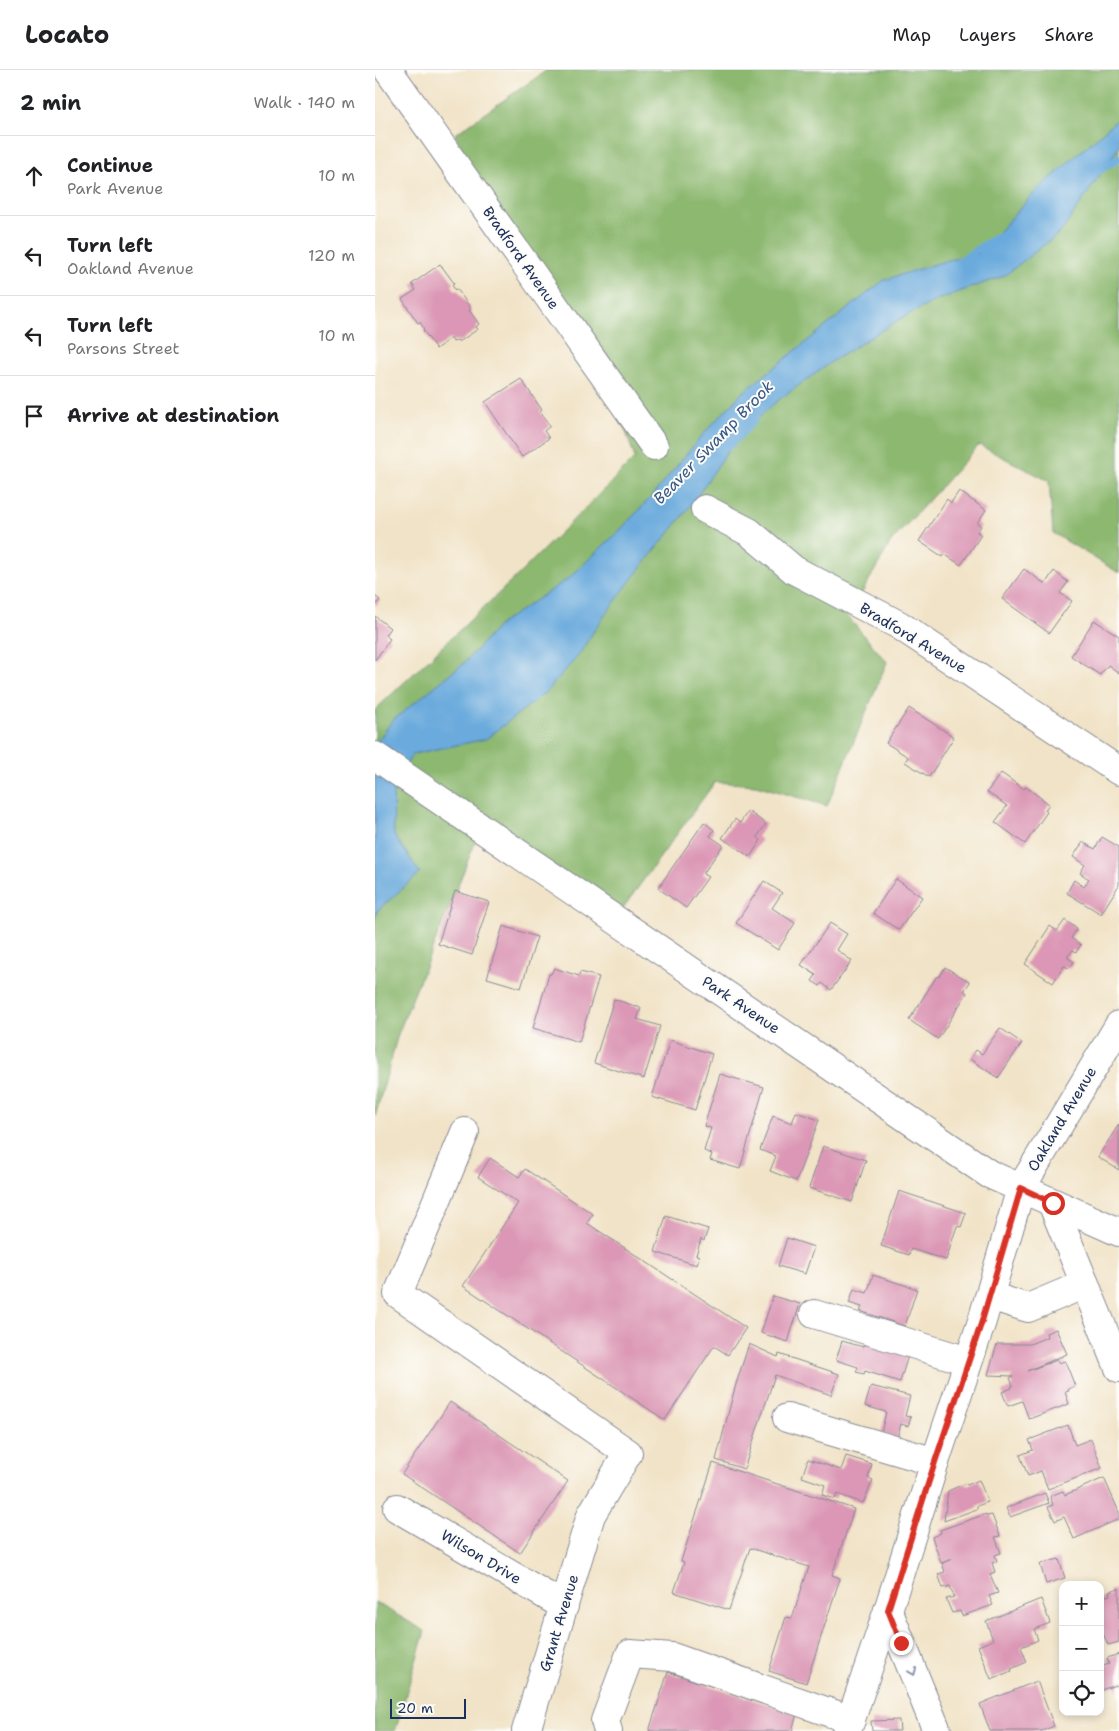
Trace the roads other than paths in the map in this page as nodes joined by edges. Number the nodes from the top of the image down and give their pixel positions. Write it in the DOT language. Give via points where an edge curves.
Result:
graph roads {
  1 [pos="389,70"];
  2 [pos="654,446"];
  3 [pos="705,509"];
  4 [pos="375,756"];
  5 [pos="1119,771"];
  6 [pos="1119,1025"];
  7 [pos="465,1132"];
  8 [pos="1021,1188"];
  9 [pos="1053,1203"];
  10 [pos="1119,1232"];
  11 [pos="1085,1284"];
  12 [pos="990,1296"];
  13 [pos="814,1314"];
  14 [pos="968,1361"];
  15 [pos="1119,1368"];
  16 [pos="787,1418"];
  17 [pos="935,1462"];
  18 [pos="397,1508"];
  19 [pos="564,1606"];
  20 [pos="888,1610"];
  21 [pos="849,1725"];
  22 [pos="526,1731"];
  23 [pos="608,1731"];
  24 [pos="937,1731"];
  1 -- 2 [label="street, Bradford Avenue"];
  3 -- 5 [label="street, Bradford Avenue" via="749,532 794,570 899,625"];
  4 -- 8 [label="street, Park Avenue" via="989,1174"];
  6 -- 8 [label="street, Oakland Avenue"];
  7 -- 19 [label="street, Grant Avenue" via="398,1294 629,1452 591,1515"];
  8 -- 9 [label="street, Park Avenue"];
  8 -- 12 [label="street, Oakland Avenue"];
  9 -- 10 [label="street, Park Avenue"];
  9 -- 11 [label="street"];
  11 -- 12 [label="street" via="1028,1308"];
  11 -- 15 [label="street"];
  12 -- 14 [label="street, Oakland Avenue"];
  13 -- 14 [label="street"];
  14 -- 17 [label="street, Oakland Avenue"];
  16 -- 17 [label="street"];
  17 -- 20 [label="street, Oakland Avenue"];
  18 -- 19 [label="street, Wilson Drive"];
  19 -- 22 [label="street, Grant Avenue"];
  20 -- 21 [label="street, Oakland Avenue"];
  20 -- 24 [label="street, one-way"];
  21 -- 23 [label="street" via="672,1657 630,1654 605,1721"];
}
